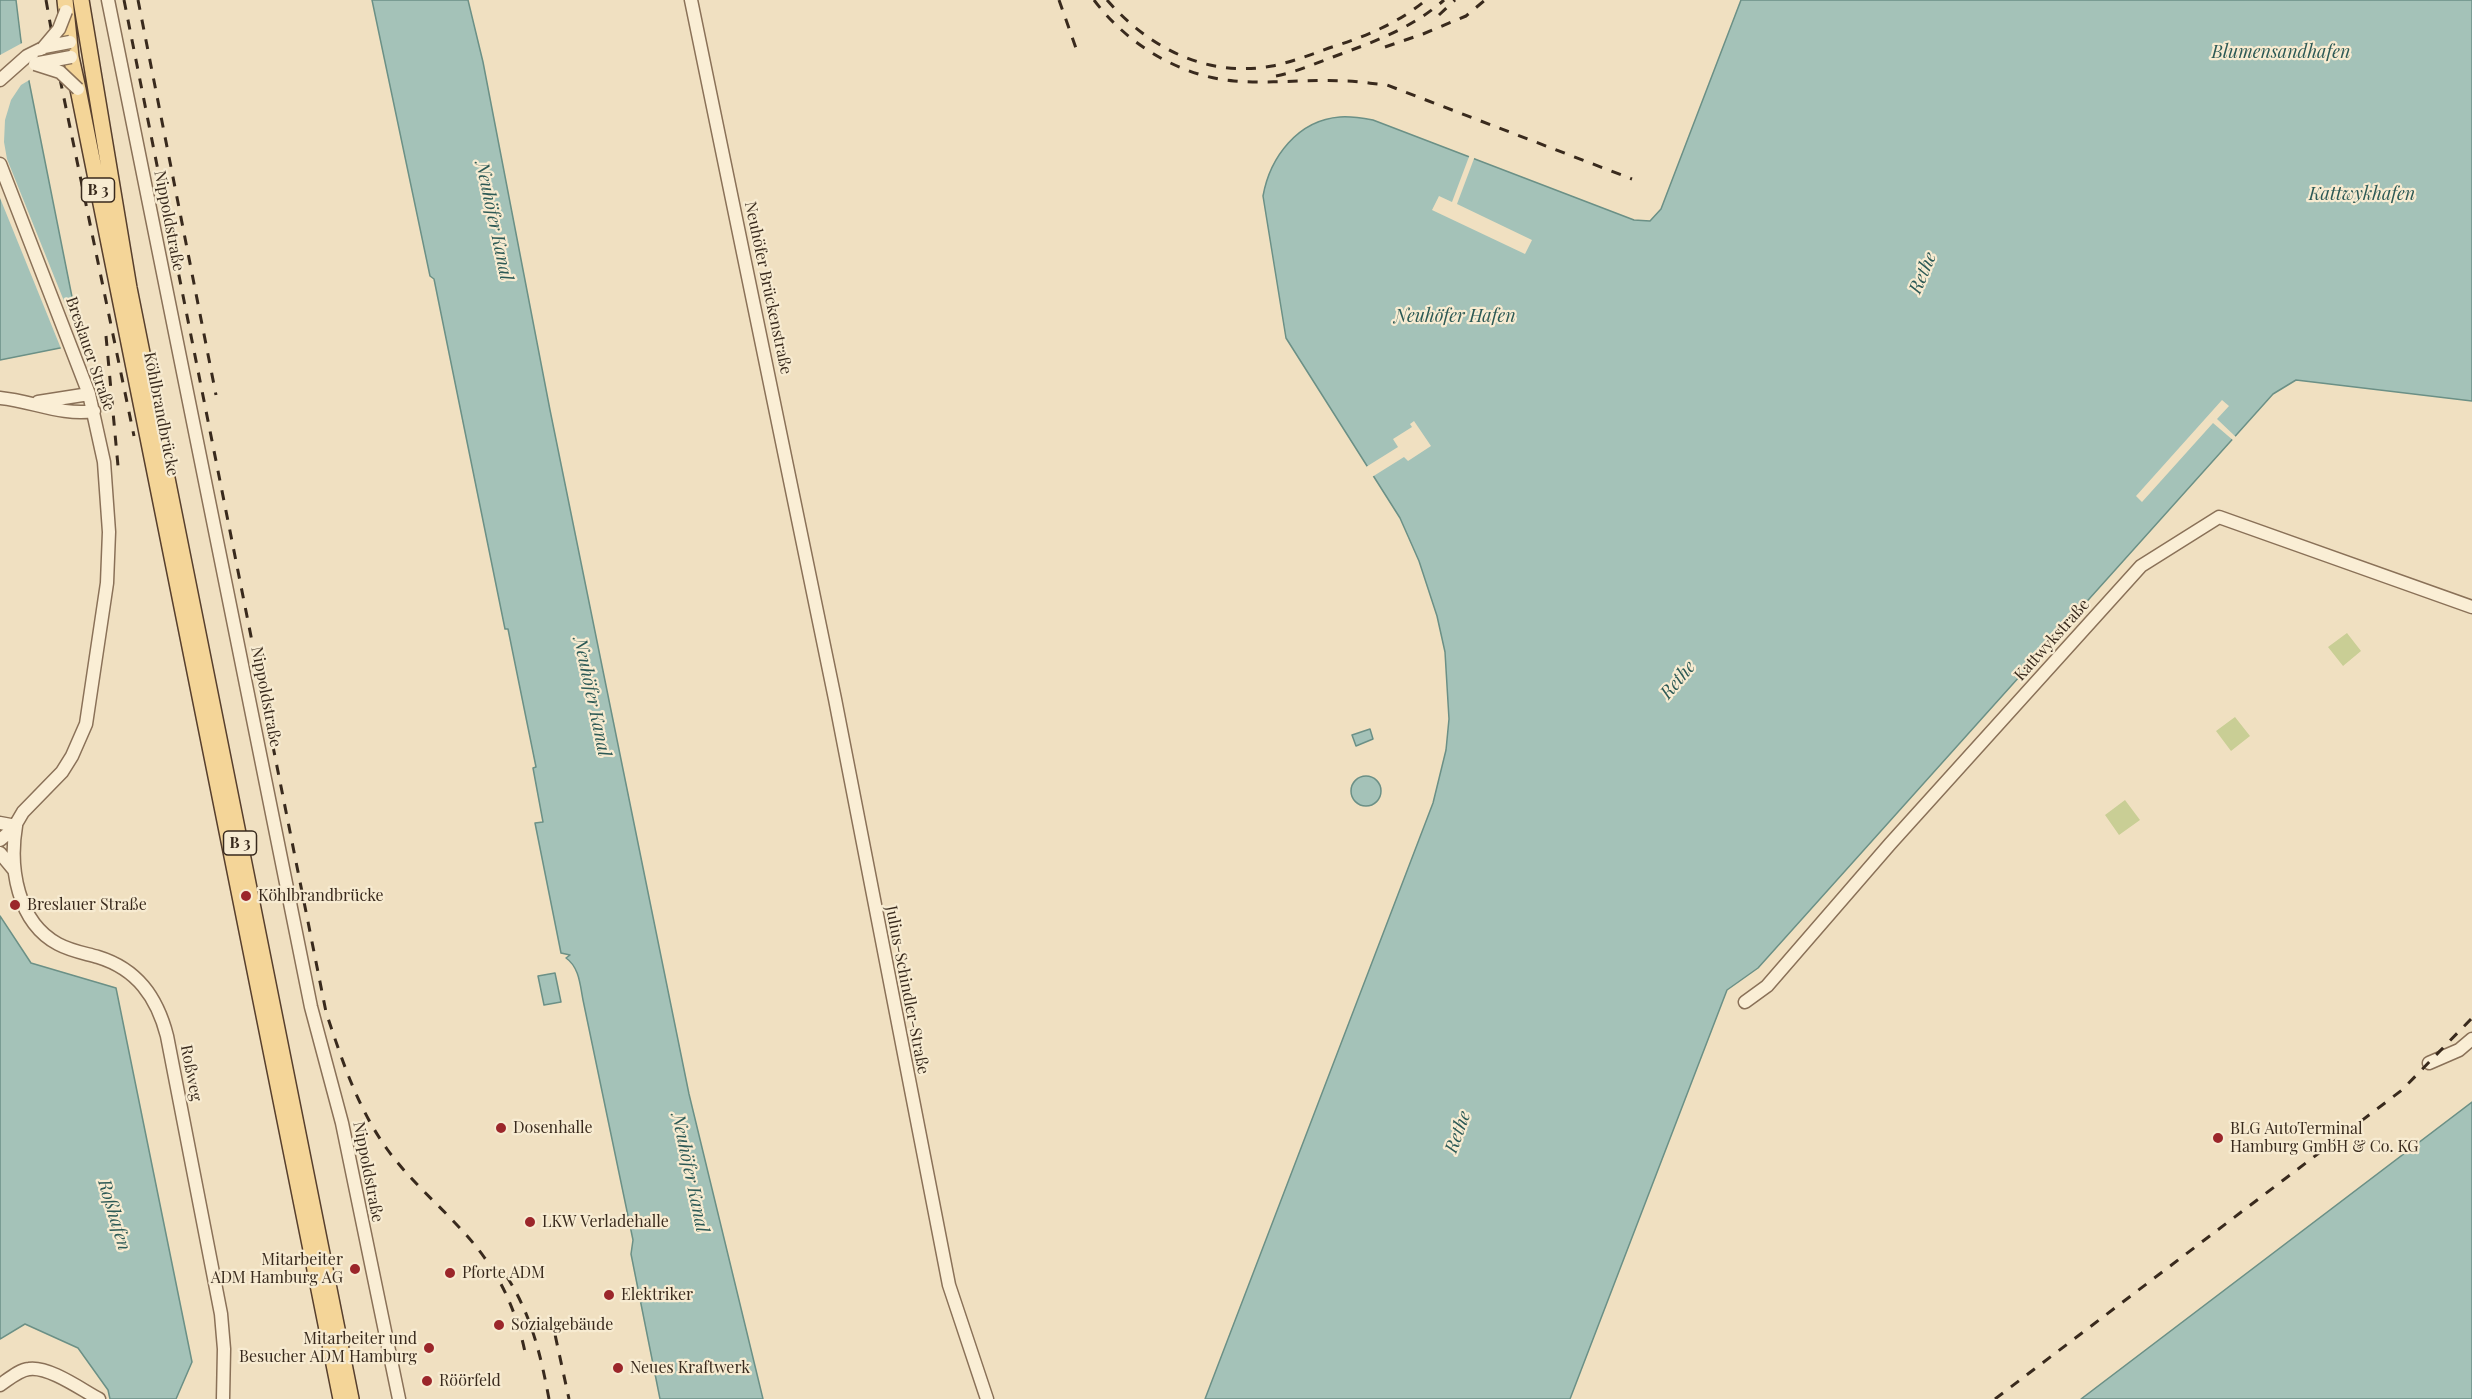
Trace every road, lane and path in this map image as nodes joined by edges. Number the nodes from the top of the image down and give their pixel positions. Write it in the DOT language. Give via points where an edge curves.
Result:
graph roads {
  1 [pos="81,0"];
  2 [pos="108,0"];
  3 [pos="691,0"];
  4 [pos="66,5"];
  5 [pos="89,47"];
  6 [pos="43,48"];
  7 [pos="71,50"];
  8 [pos="35,64"];
  9 [pos="4,76"];
  10 [pos="78,89"];
  11 [pos="0,164"];
  12 [pos="89,394"];
  13 [pos="0,398"];
  14 [pos="34,403"];
  15 [pos="94,411"];
  16 [pos="811,582"];
  17 [pos="2472,607"];
  18 [pos="0,824"];
  19 [pos="16,826"];
  20 [pos="0,840"];
  21 [pos="0,853"];
  22 [pos="14,870"];
  23 [pos="1745,1002"];
  24 [pos="2472,1039"];
  25 [pos="2429,1064"];
  26 [pos="0,1384"];
  27 [pos="99,1399"];
  28 [pos="223,1399"];
  29 [pos="340,1399"];
  30 [pos="351,1399"];
  31 [pos="399,1399"];
  32 [pos="987,1399"];
  1 -- 5 [label="main road, Köhlbrandbrücke / B 3"];
  2 -- 31 [label="street, Nippoldstraße" via="306,984 342,1123"];
  3 -- 16 [label="street, Neuhöfer Brückenstraße"];
  4 -- 6 [label="street, bridge" via="59,29"];
  4 -- 7 [label="main road, Köhlbrandbrücke / B 3"];
  5 -- 7 [label="street"];
  5 -- 30 [label="main road, Köhlbrandbrücke / B 3" via="140,342"];
  6 -- 7 [label="street, bridge"];
  6 -- 9 [label="street"];
  7 -- 8 [label="street, bridge"];
  7 -- 10 [label="main road, Köhlbrandbrücke / B 3"];
  8 -- 9 [label="street"];
  8 -- 10 [label="street, bridge" via="60,72"];
  10 -- 29 [label="main road, Köhlbrandbrücke / B 3"];
  11 -- 12 [label="street, Breslauer Straße"];
  12 -- 14 [label="street"];
  12 -- 15 [label="street, Breslauer Straße"];
  13 -- 14 [label="street"];
  14 -- 15 [label="street" via="63,412"];
  15 -- 19 [label="street, Breslauer Straße" via="106,478 109,541 89,714 62,772 22,812"];
  16 -- 32 [label="street, Julius-Schindler-Straße" via="949,1285"];
  17 -- 23 [label="street, Kattwykstraße" via="2219,517 2141,566 1767,986"];
  18 -- 19 [label="street"];
  19 -- 20 [label="street, Breslauer Straße"];
  19 -- 22 [label="street, Roßweg"];
  21 -- 22 [label="street"];
  22 -- 28 [label="street, Roßweg" via="22,901 38,928 67,949 124,969 144,985 160,1013 221,1314"];
  24 -- 25 [label="street" via="2453,1054"];
  26 -- 27 [label="street" via="19,1372 37,1369"];
}
